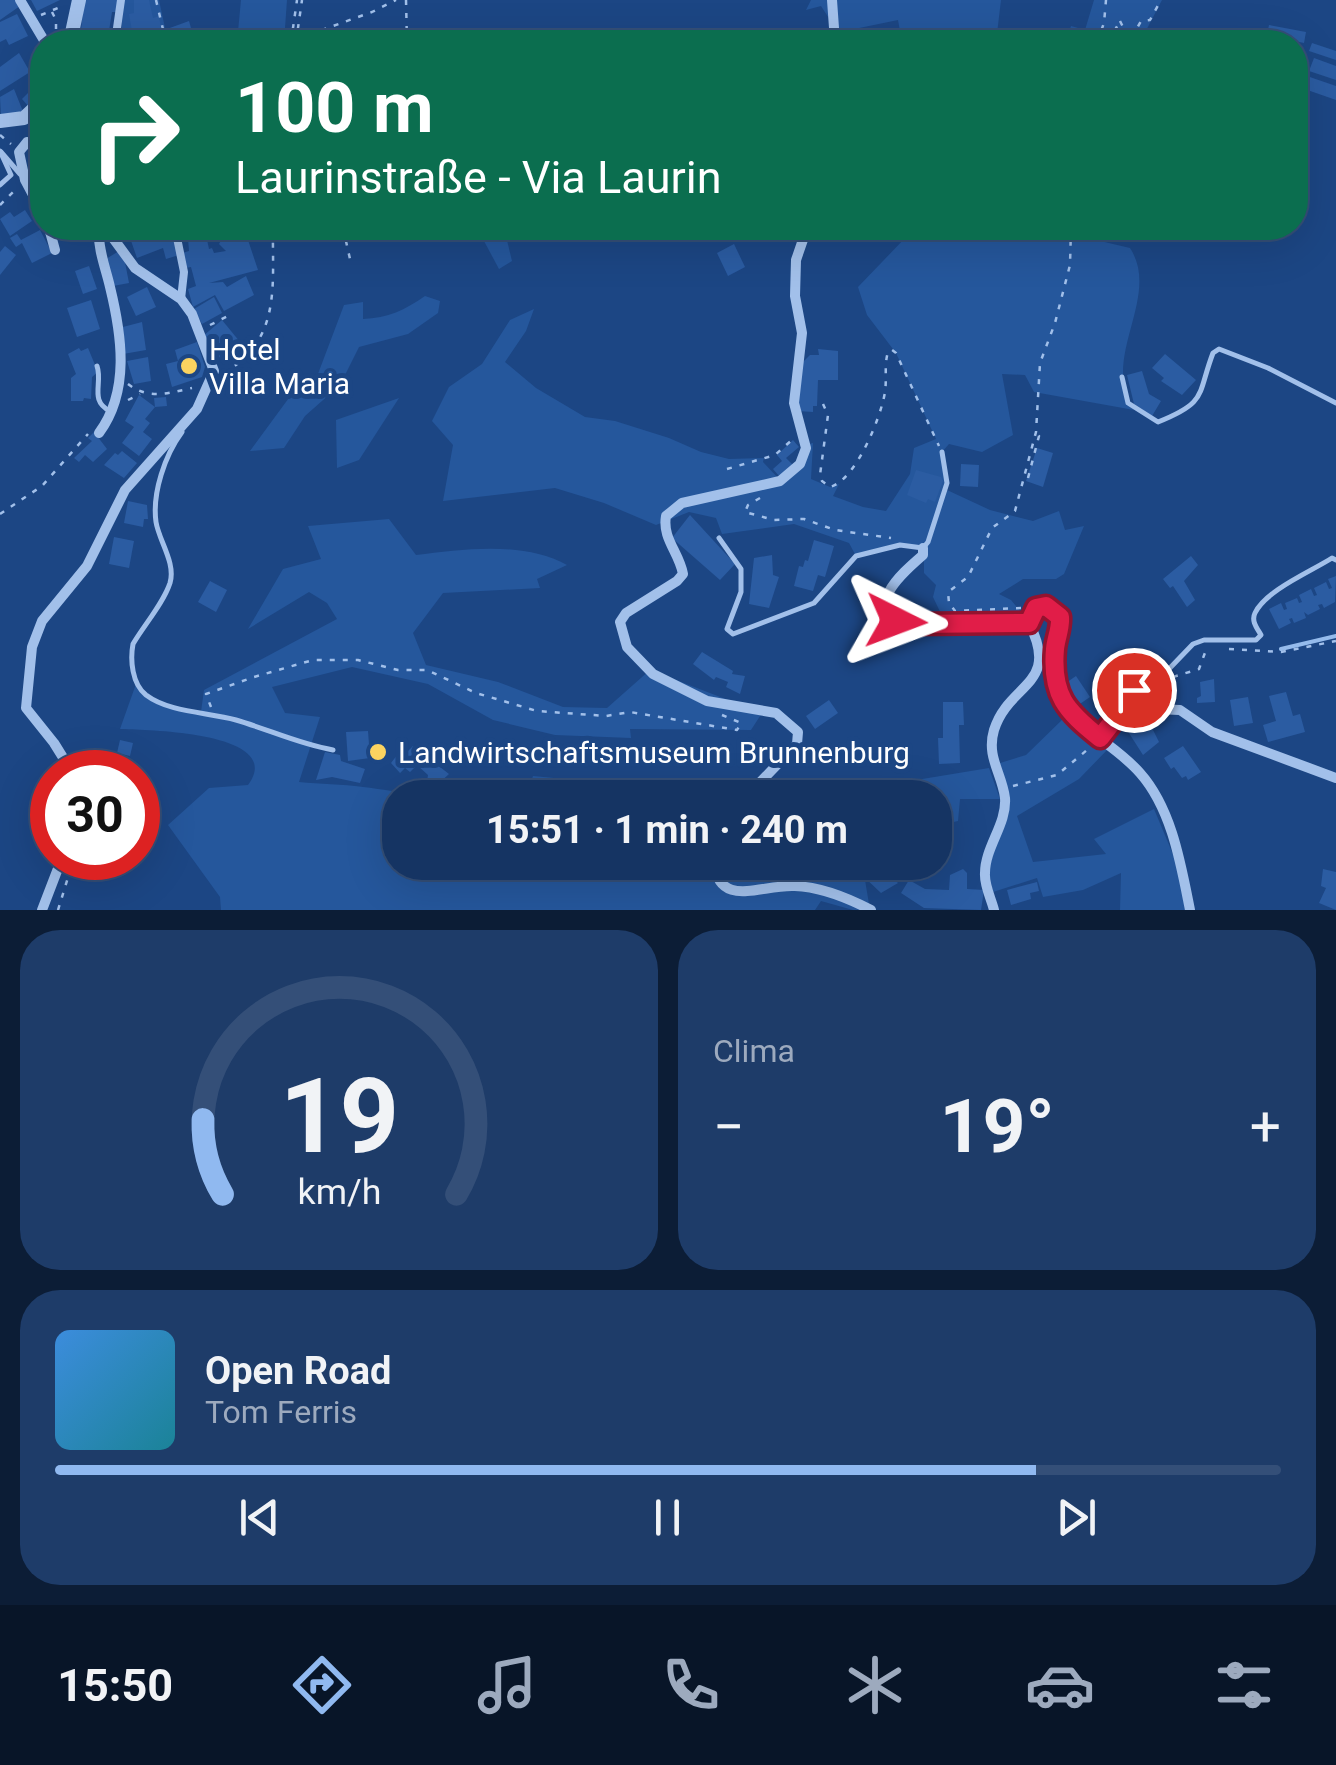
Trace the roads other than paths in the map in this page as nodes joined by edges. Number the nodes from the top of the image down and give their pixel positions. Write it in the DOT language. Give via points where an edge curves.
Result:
graph roads {
  1 [pos="20,0"];
  2 [pos="121,0"];
  3 [pos="832,0"];
  4 [pos="72,2"];
  5 [pos="38,30"];
  6 [pos="69,30"];
  7 [pos="117,30"];
  8 [pos="833,30"];
  9 [pos="30,114"];
  10 [pos="0,121"];
  11 [pos="30,144"];
  12 [pos="0,150"];
  13 [pos="25,180"];
  14 [pos="0,186"];
  15 [pos="30,189"];
  16 [pos="52,240"];
  17 [pos="98,240"];
  18 [pos="114,240"];
  19 [pos="177,240"];
  20 [pos="803,240"];
  21 [pos="55,250"];
  22 [pos="181,299"];
  23 [pos="97,366"];
  24 [pos="1122,376"];
  25 [pos="1336,403"];
  26 [pos="194,412"];
  27 [pos="113,413"];
  28 [pos="96,432"];
  29 [pos="942,452"];
  30 [pos="719,538"];
  31 [pos="925,545"];
  32 [pos="1336,560"];
  33 [pos="1030,618"];
  34 [pos="1126,711"];
  35 [pos="1100,738"];
  36 [pos="60,750"];
  37 [pos="334,750"];
  38 [pos="1336,778"];
  39 [pos="762,780"];
  40 [pos="54,880"];
  41 [pos="717,880"];
  42 [pos="42,910"];
  43 [pos="871,910"];
  44 [pos="994,910"];
  45 [pos="1190,910"];
  1 -- 5 [label="street"];
  2 -- 7 [label="street"];
  3 -- 8 [label="street"];
  4 -- 6 [label="street"];
  9 -- 10 [label="street"];
  11 -- 13 [label="street" via="20,152"];
  12 -- 13 [label="lane"];
  12 -- 14 [label="lane" via="11,175"];
  13 -- 15 [label="street"];
  16 -- 21 [label="street"];
  17 -- 27 [label="street" via="122,379"];
  18 -- 22 [label="street" via="135,268"];
  19 -- 22 [label="street"];
  20 -- 39 [label="street" via="795,296 802,334 794,402 806,448 800,464 787,477 682,503 666,516 664,529 683,574 620,622 627,647 653,674 707,701 776,713 798,732 796,744"];
  22 -- 26 [label="street" via="200,331 214,378"];
  23 -- 27 [label="lane" via="96,395"];
  24 -- 25 [label="lane" via="1128,403 1158,422 1200,396 1218,350"];
  26 -- 36 [label="street" via="124,490 87,566 36,633 26,708"];
  26 -- 37 [label="lane" via="158,487 155,520 170,583 133,644 136,684 169,706"];
  27 -- 28 [label="street"];
  29 -- 31 [label="lane" via="946,483"];
  30 -- 31 [label="lane" via="741,569 727,630 733,634 814,603 856,556"];
  31 -- 33 [label="street" via="889,587 896,621"];
  32 -- 34 [label="lane" via="1295,578 1262,605 1254,614 1261,635 1256,640 1204,640 1189,647 1134,690"];
  33 -- 35 [label="street" via="1046,606 1060,617 1056,690"];
  33 -- 44 [label="street" via="1040,660 998,720 992,743 1005,799 985,869"];
  34 -- 35 [label="street"];
  34 -- 38 [label="street" via="1180,710 1212,732"];
  35 -- 45 [label="street" via="1154,792"];
  40 -- 42 [label="street"];
  41 -- 43 [label="street" via="724,892 742,898 793,885 846,896"];
}
